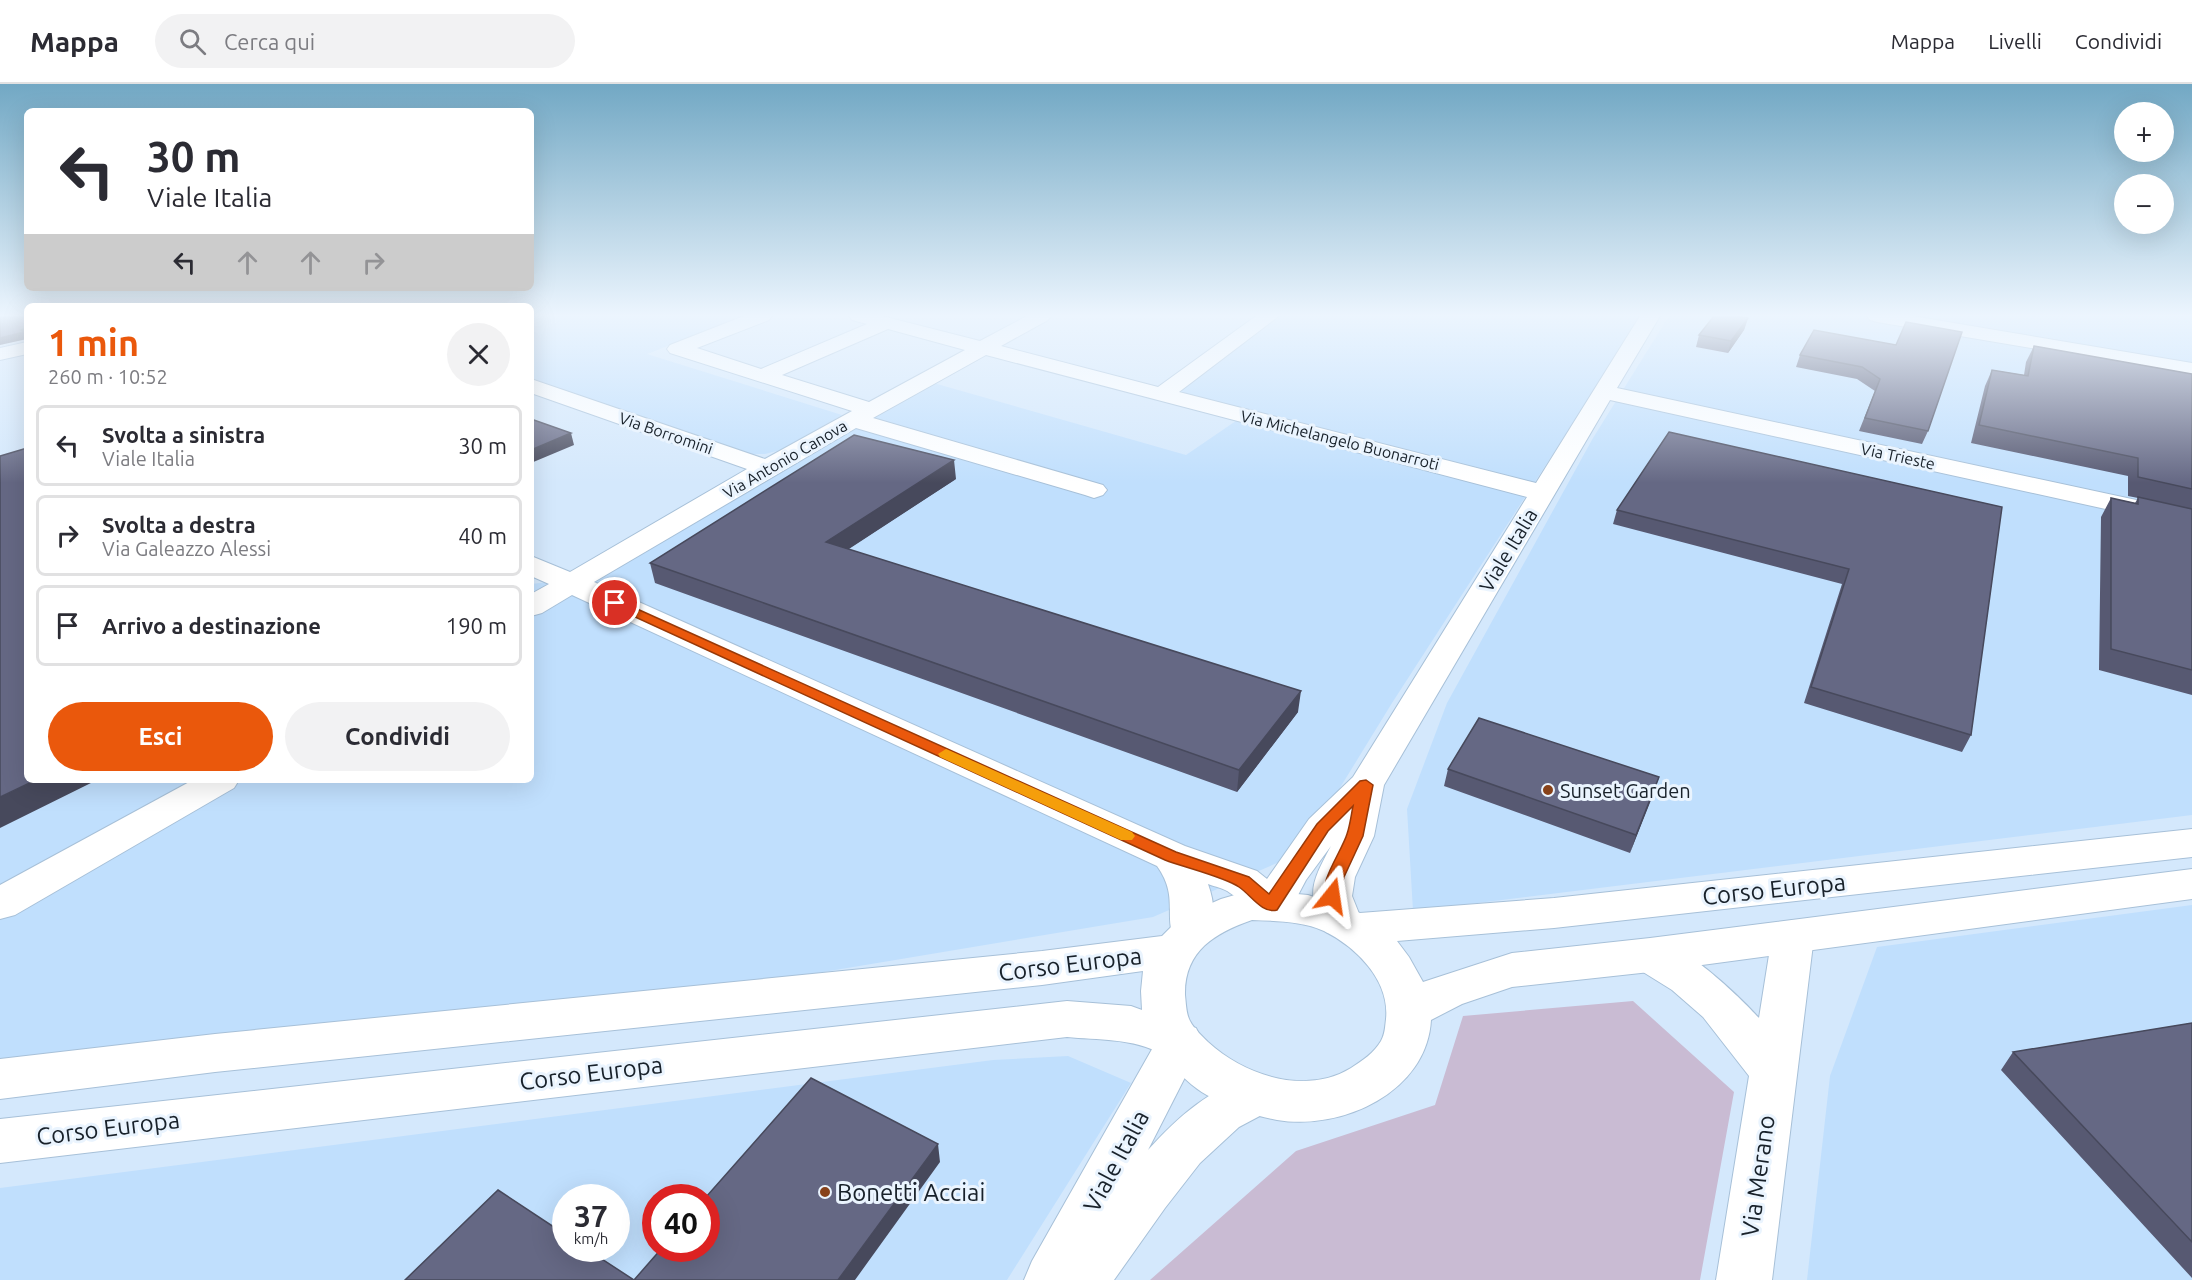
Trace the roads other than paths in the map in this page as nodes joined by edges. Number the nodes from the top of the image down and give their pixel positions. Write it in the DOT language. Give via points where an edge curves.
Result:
graph roads {
  1 [pos="749,372"];
  2 [pos="772,372"];
  3 [pos="940,372"];
  4 [pos="1076,372"];
  5 [pos="1192,372"];
  6 [pos="1616,372"];
  7 [pos="762,376"];
  8 [pos="534,387"];
  9 [pos="1604,392"];
  10 [pos="1162,394"];
  11 [pos="862,415"];
  12 [pos="767,468"];
  13 [pos="1094,490"];
  14 [pos="1543,492"];
  15 [pos="2192,520"];
  16 [pos="534,566"];
  17 [pos="572,584"];
  18 [pos="534,605"];
  19 [pos="216,783"];
  20 [pos="1366,785"];
  21 [pos="2191,842"];
  22 [pos="1170,856"];
  23 [pos="2192,884"];
  24 [pos="0,904"];
  25 [pos="1272,905"];
  26 [pos="1348,925"];
  27 [pos="1793,936"];
  28 [pos="1182,941"];
  29 [pos="1650,955"];
  30 [pos="1410,1010"];
  31 [pos="1179,1042"];
  32 [pos="1772,1071"];
  33 [pos="0,1079"];
  34 [pos="1254,1095"];
  35 [pos="0,1141"];
  36 [pos="1052,1280"];
  37 [pos="1081,1280"];
  38 [pos="1744,1280"];
  1 -- 7 [label="street"];
  2 -- 7 [label="street"];
  3 -- 11 [label="street, Via Antonio Canova"];
  4 -- 10 [label="street, Via Michelangelo Buonarroti"];
  5 -- 10 [label="street"];
  6 -- 9 [label="street, Viale Italia"];
  7 -- 11 [label="street"];
  8 -- 12 [label="street, Via Borromini"];
  9 -- 14 [label="street, Viale Italia"];
  9 -- 15 [label="street, Via Trieste"];
  10 -- 14 [label="street, Via Michelangelo Buonarroti"];
  11 -- 12 [label="street, Via Antonio Canova"];
  11 -- 13 [label="street"];
  12 -- 17 [label="street, Via Antonio Canova"];
  14 -- 20 [label="street, Viale Italia"];
  16 -- 17 [label="street"];
  17 -- 18 [label="street, Via Antonio Canova"];
  17 -- 22 [label="street"];
  19 -- 24 [label="street"];
  20 -- 25 [label="street, Viale Italia" via="1323,828"];
  20 -- 26 [label="street, Viale Italia" via="1355,836 1335,877 1332,896"];
  21 -- 26 [label="street, Corso Europa" via="1554,913"];
  22 -- 25 [label="street" via="1243,881"];
  22 -- 28 [label="street" via="1190,887 1193,909"];
  23 -- 27 [label="street"];
  25 -- 26 [label="street" via="1309,910"];
  25 -- 28 [label="street" via="1244,907 1214,918"];
  26 -- 30 [label="street" via="1376,945 1393,965"];
  27 -- 29 [label="street"];
  27 -- 32 [label="street, Via Merano"];
  28 -- 31 [label="street" via="1163,977 1163,1005 1171,1032"];
  28 -- 33 [label="street, Corso Europa" via="1042,969 215,1053"];
  29 -- 30 [label="street" via="1512,970 1446,991"];
  29 -- 32 [label="street" via="1682,972 1722,1005"];
  30 -- 34 [label="street" via="1407,1039 1391,1065 1366,1086 1332,1099 1294,1101"];
  31 -- 34 [label="street" via="1196,1062 1223,1081"];
  31 -- 35 [label="street, Corso Europa" via="1131,1025 1066,1019"];
  31 -- 36 [label="street, Viale Italia"];
  32 -- 38 [label="street, Via Merano"];
  34 -- 37 [label="street, Viale Italia" via="1217,1115 1168,1164"];
}
